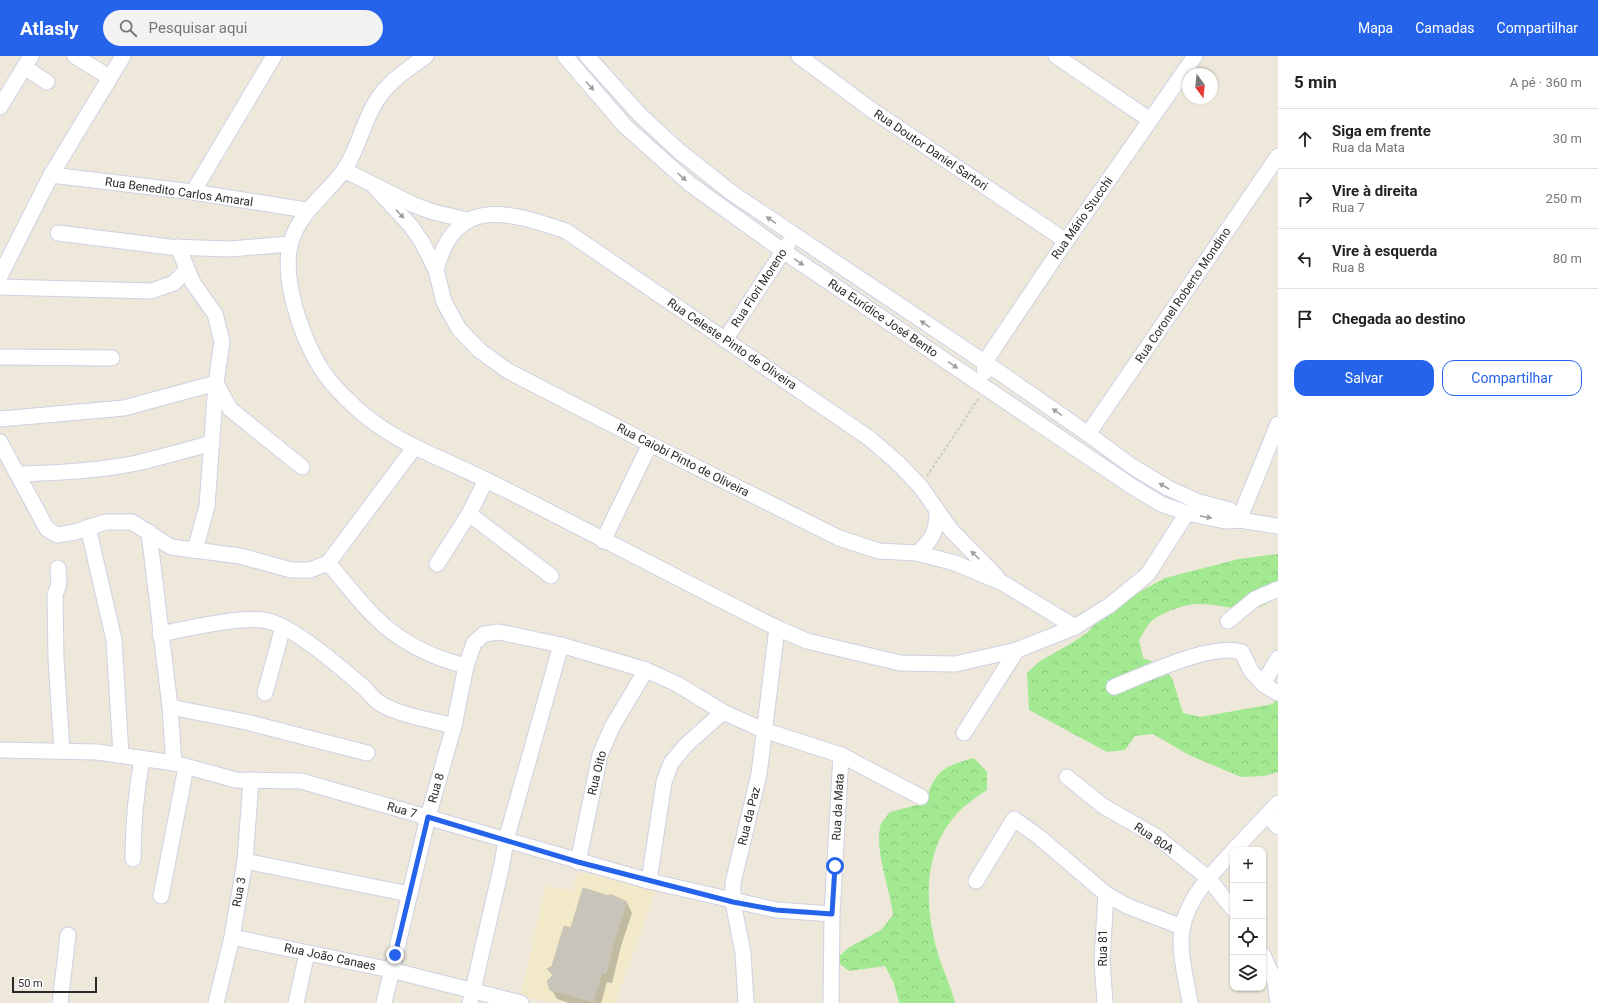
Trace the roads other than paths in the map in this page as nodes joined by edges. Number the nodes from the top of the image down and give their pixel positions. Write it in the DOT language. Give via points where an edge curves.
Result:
graph roads {
  1 [pos="75,56"];
  2 [pos="122,56"];
  3 [pos="274,56"];
  4 [pos="426,56"];
  5 [pos="565,56"];
  6 [pos="587,56"];
  7 [pos="799,56"];
  8 [pos="1056,56"];
  9 [pos="1195,56"];
  10 [pos="28,62"];
  11 [pos="109,77"];
  12 [pos="47,82"];
  13 [pos="0,107"];
  14 [pos="1150,120"];
  15 [pos="1278,156"];
  16 [pos="344,170"];
  17 [pos="51,175"];
  18 [pos="373,185"];
  19 [pos="193,192"];
  20 [pos="306,210"];
  21 [pos="467,220"];
  22 [pos="58,233"];
  23 [pos="793,236"];
  24 [pos="1066,241"];
  25 [pos="290,244"];
  26 [pos="178,247"];
  27 [pos="783,252"];
  28 [pos="187,269"];
  29 [pos="436,270"];
  30 [pos="0,276"];
  31 [pos="0,287"];
  32 [pos="725,340"];
  33 [pos="0,357"];
  34 [pos="112,358"];
  35 [pos="984,363"];
  36 [pos="216,383"];
  37 [pos="986,387"];
  38 [pos="0,419"];
  39 [pos="1278,424"];
  40 [pos="1088,434"];
  41 [pos="0,442"];
  42 [pos="212,443"];
  43 [pos="650,444"];
  44 [pos="414,448"];
  45 [pos="302,467"];
  46 [pos="18,474"];
  47 [pos="486,480"];
  48 [pos="937,512"];
  49 [pos="469,514"];
  50 [pos="1187,514"];
  51 [pos="1239,520"];
  52 [pos="1278,526"];
  53 [pos="88,527"];
  54 [pos="149,532"];
  55 [pos="603,541"];
  56 [pos="196,550"];
  57 [pos="917,554"];
  58 [pos="328,563"];
  59 [pos="437,564"];
  60 [pos="58,568"];
  61 [pos="551,576"];
  62 [pos="1003,583"];
  63 [pos="1278,589"];
  64 [pos="1228,621"];
  65 [pos="283,627"];
  66 [pos="1075,627"];
  67 [pos="777,628"];
  68 [pos="160,634"];
  69 [pos="561,645"];
  70 [pos="1017,650"];
  71 [pos="1278,658"];
  72 [pos="466,666"];
  73 [pos="646,670"];
  74 [pos="1263,684"];
  75 [pos="1114,687"];
  76 [pos="265,693"];
  77 [pos="1278,693"];
  78 [pos="170,707"];
  79 [pos="723,712"];
  80 [pos="454,726"];
  81 [pos="763,730"];
  82 [pos="964,733"];
  83 [pos="0,750"];
  84 [pos="62,750"];
  85 [pos="367,753"];
  86 [pos="120,755"];
  87 [pos="841,756"];
  88 [pos="142,759"];
  89 [pos="180,765"];
  90 [pos="1067,777"];
  91 [pos="250,780"];
  92 [pos="921,797"];
  93 [pos="1278,803"];
  94 [pos="1267,815"];
  95 [pos="428,817"];
  96 [pos="1278,827"];
  97 [pos="506,840"];
  98 [pos="1238,847"];
  99 [pos="1230,855"];
  100 [pos="134,859"];
  101 [pos="245,861"];
  102 [pos="578,862"];
  103 [pos="1208,878"];
  104 [pos="649,881"];
  105 [pos="976,881"];
  106 [pos="410,894"];
  107 [pos="1106,894"];
  108 [pos="161,896"];
  109 [pos="733,902"];
  110 [pos="1230,905"];
  111 [pos="832,914"];
  112 [pos="1182,927"];
  113 [pos="68,935"];
  114 [pos="232,937"];
  115 [pos="307,953"];
  116 [pos="1266,962"];
  117 [pos="391,970"];
  118 [pos="471,997"];
  119 [pos="60,1003"];
  120 [pos="216,1003"];
  121 [pos="296,1003"];
  122 [pos="384,1003"];
  123 [pos="521,1003"];
  124 [pos="746,1003"];
  125 [pos="831,1003"];
  126 [pos="1105,1003"];
  127 [pos="1190,1003"];
  128 [pos="1278,1003"];
  1 -- 11 [label="street"];
  2 -- 11 [label="street"];
  3 -- 19 [label="street"];
  4 -- 16 [label="street" via="393,80 377,99"];
  5 -- 27 [label="street, Rua Eurídice José Bento, one-way" via="625,126 690,184"];
  23 -- 6 [label="street, Rua Eurídice José Bento, one-way" via="726,189 679,151 640,115"];
  7 -- 24 [label="street, Rua Doutor Daniel Sartori" via="869,108"];
  8 -- 14 [label="street"];
  9 -- 14 [label="street, Rua Mário Stucchi"];
  10 -- 12 [label="street"];
  10 -- 13 [label="street"];
  11 -- 17 [label="street"];
  14 -- 24 [label="street, Rua Mário Stucchi"];
  15 -- 40 [label="street, Rua Coronel Roberto Mondino"];
  16 -- 18 [label="street, Rua Caiobi Pinto de Oliveira"];
  16 -- 20 [label="street"];
  17 -- 19 [label="street, Rua Benedito Carlos Amaral"];
  17 -- 30 [label="street"];
  18 -- 21 [label="street, Rua Caiobi Pinto de Oliveira" via="433,212"];
  18 -- 29 [label="street, Rua Caiobi Pinto de Oliveira, one-way" via="410,225"];
  19 -- 20 [label="street, Rua Benedito Carlos Amaral"];
  20 -- 25 [label="street"];
  21 -- 29 [label="street" via="447,241 441,251"];
  21 -- 32 [label="street, Rua Celeste Pinto de Oliveira" via="498,214 524,217 566,231"];
  22 -- 26 [label="street"];
  23 -- 27 [label="street, Rua Fiori Moreno"];
  35 -- 23 [label="street, Rua Eurídice José Bento, one-way"];
  24 -- 35 [label="street, Rua Mário Stucchi"];
  25 -- 26 [label="street" via="230,249"];
  25 -- 44 [label="street" via="287,276 294,305 311,351 329,380 356,407 382,429"];
  26 -- 28 [label="street"];
  27 -- 32 [label="street, Rua Fiori Moreno"];
  27 -- 37 [label="street, Rua Eurídice José Bento, one-way"];
  28 -- 31 [label="street" via="174,283 151,291"];
  28 -- 36 [label="street" via="193,283 215,314 222,341"];
  29 -- 43 [label="street, Rua Caiobi Pinto de Oliveira" via="444,302 459,329 478,350 508,371"];
  32 -- 48 [label="street, Rua Celeste Pinto de Oliveira" via="869,438 920,486"];
  33 -- 34 [label="street"];
  35 -- 37 [label="street"];
  40 -- 35 [label="street, Rua Eurídice José Bento, one-way"];
  36 -- 38 [label="street" via="124,408"];
  36 -- 42 [label="street"];
  36 -- 45 [label="street" via="230,409"];
  37 -- 50 [label="street, Rua Eurídice José Bento" via="1133,488"];
  39 -- 51 [label="street"];
  51 -- 40 [label="street, Rua Eurídice José Bento, one-way" via="1230,510 1199,502 1168,488 1133,467"];
  41 -- 46 [label="street"];
  42 -- 46 [label="street" via="131,464 55,473"];
  42 -- 56 [label="street" via="207,506"];
  43 -- 55 [label="street"];
  43 -- 57 [label="street, Rua Caiobi Pinto de Oliveira" via="839,538 879,551"];
  44 -- 47 [label="street"];
  44 -- 58 [label="street"];
  46 -- 53 [label="street" via="47,529 57,535"];
  47 -- 49 [label="street"];
  47 -- 55 [label="street"];
  48 -- 57 [label="street" via="934,534 929,543"];
  62 -- 48 [label="street, Rua Celeste Pinto de Oliveira, one-way" via="955,535"];
  49 -- 59 [label="street"];
  49 -- 61 [label="street"];
  50 -- 51 [label="street, Rua Eurídice José Bento, one-way" via="1225,521"];
  50 -- 66 [label="street" via="1148,574 1110,605"];
  51 -- 52 [label="street, Rua Eurídice José Bento"];
  53 -- 54 [label="street" via="106,522 132,522"];
  53 -- 86 [label="street" via="114,640"];
  54 -- 56 [label="street" via="171,547"];
  54 -- 68 [label="street"];
  55 -- 67 [label="street"];
  56 -- 58 [label="street" via="240,556 291,570 310,570"];
  57 -- 62 [label="street, Rua Caiobi Pinto de Oliveira" via="955,563"];
  58 -- 72 [label="street" via="373,616 413,646 443,661"];
  60 -- 84 [label="street" via="59,584 55,595 56,659"];
  62 -- 66 [label="street, Rua Caiobi Pinto de Oliveira"];
  63 -- 64 [label="street" via="1254,599"];
  65 -- 68 [label="street" via="268,621 254,620 210,624"];
  65 -- 76 [label="street"];
  65 -- 80 [label="street" via="320,652 378,702 401,712"];
  66 -- 70 [label="street"];
  67 -- 70 [label="street" via="807,641 900,663 955,664"];
  67 -- 81 [label="street, Rua da Paz"];
  68 -- 78 [label="street"];
  69 -- 72 [label="street, Rua 8" via="499,632 484,634 474,643"];
  69 -- 73 [label="street"];
  69 -- 97 [label="street"];
  70 -- 82 [label="street"];
  71 -- 74 [label="street"];
  72 -- 80 [label="street, Rua 8"];
  73 -- 79 [label="street" via="677,684"];
  73 -- 102 [label="street, Rua Oito" via="612,727 600,755"];
  74 -- 75 [label="street" via="1250,671 1242,652 1234,649 1195,656"];
  74 -- 77 [label="street"];
  78 -- 85 [label="street" via="246,722"];
  78 -- 89 [label="street"];
  79 -- 81 [label="street"];
  79 -- 104 [label="street" via="686,745 671,763 664,782"];
  80 -- 95 [label="street, Rua 8"];
  81 -- 87 [label="street"];
  81 -- 109 [label="street, Rua da Paz" via="759,774 733,883"];
  83 -- 84 [label="street, Rua 7"];
  84 -- 86 [label="street, Rua 7"];
  86 -- 88 [label="street, Rua 7"];
  87 -- 92 [label="street"];
  87 -- 111 [label="street, Rua da Mata"];
  88 -- 89 [label="street, Rua 7"];
  88 -- 100 [label="street" via="133,827"];
  89 -- 91 [label="street, Rua 7" via="236,780"];
  89 -- 108 [label="street"];
  90 -- 103 [label="street, Rua 80A" via="1102,806 1157,837"];
  91 -- 95 [label="street, Rua 7" via="301,781"];
  91 -- 101 [label="street, Rua 3"];
  93 -- 94 [label="street"];
  94 -- 96 [label="street"];
  94 -- 98 [label="street"];
  95 -- 97 [label="street, Rua 7"];
  95 -- 106 [label="street, Rua 8"];
  97 -- 102 [label="street, Rua 7"];
  97 -- 118 [label="street"];
  99 -- 103 [label="street"];
  101 -- 106 [label="street"];
  101 -- 114 [label="street, Rua 3"];
  102 -- 104 [label="street, Rua 7"];
  103 -- 110 [label="street, Rua 80A"];
  103 -- 112 [label="street" via="1192,900"];
  104 -- 109 [label="street, Rua 7"];
  105 -- 107 [label="street" via="1014,819"];
  106 -- 117 [label="street, Rua 8"];
  107 -- 112 [label="street" via="1127,906"];
  107 -- 126 [label="street, Rua 81" via="1102,960"];
  109 -- 111 [label="street, Rua 7" via="776,910"];
  109 -- 124 [label="street, Rua da Paz" via="743,954"];
  111 -- 125 [label="street, Rua da Mata"];
  112 -- 127 [label="street" via="1181,942"];
  113 -- 119 [label="street"];
  114 -- 115 [label="street, Rua João Canaes"];
  114 -- 120 [label="street, Rua 3"];
  115 -- 117 [label="street, Rua João Canaes"];
  115 -- 121 [label="street"];
  116 -- 128 [label="street" via="1275,982"];
  117 -- 118 [label="street, Rua João Canaes"];
  117 -- 122 [label="street, Rua 8"];
  118 -- 123 [label="street, Rua João Canaes"];
}
